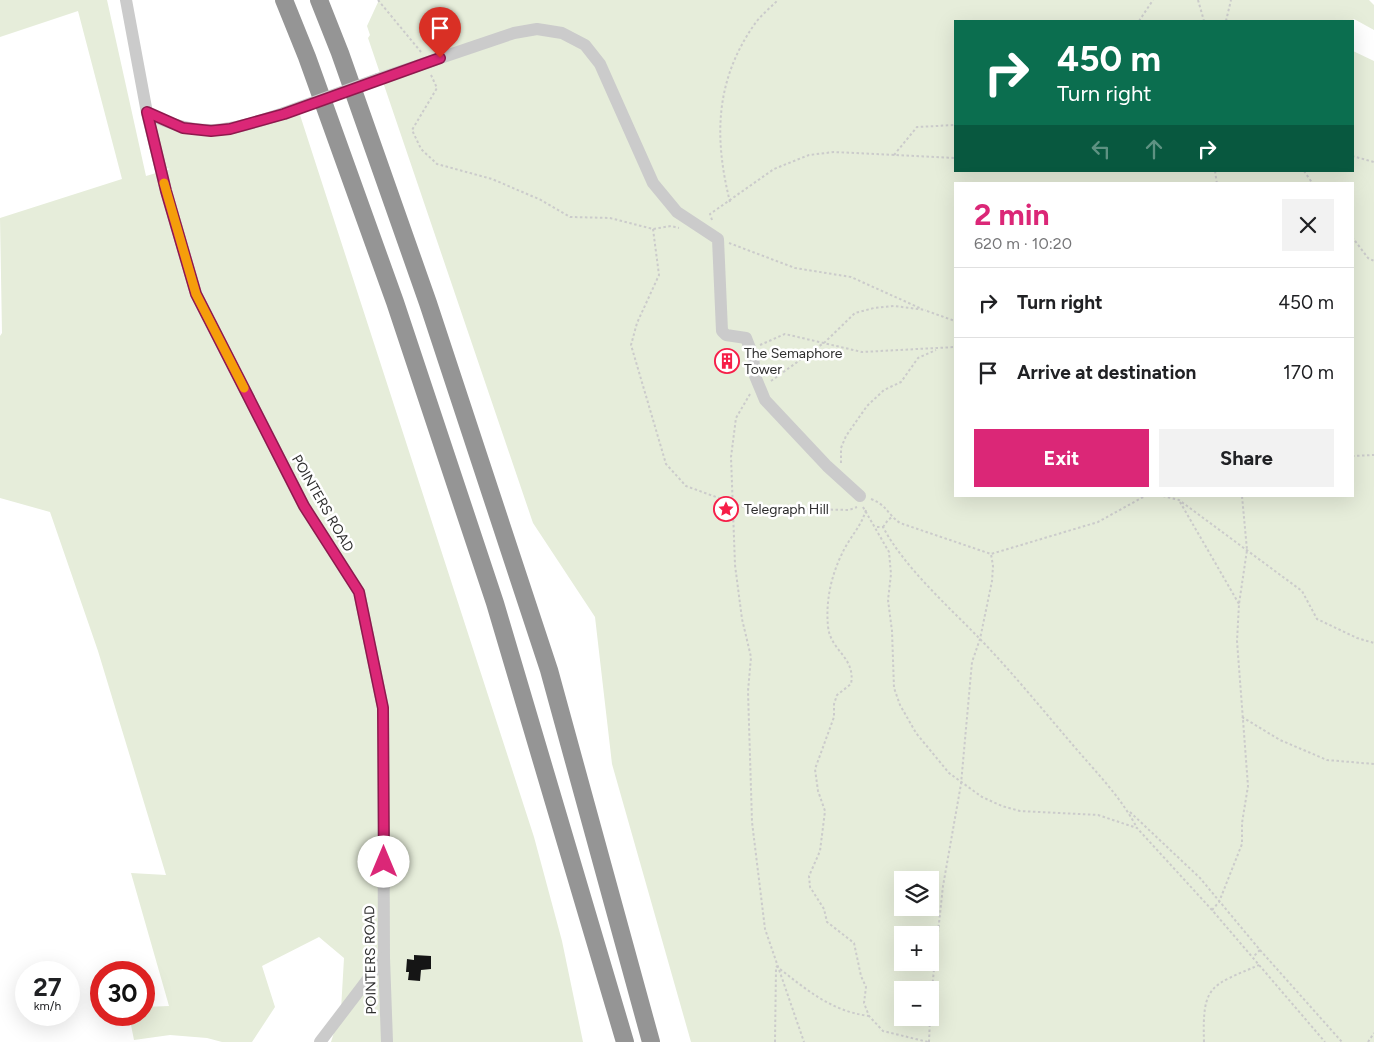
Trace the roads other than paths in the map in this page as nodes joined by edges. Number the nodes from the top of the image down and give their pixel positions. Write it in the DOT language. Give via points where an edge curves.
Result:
graph roads {
  1 [pos="126,0"];
  2 [pos="284,0"];
  3 [pos="319,0"];
  4 [pos="147,112"];
  5 [pos="860,496"];
  6 [pos="384,958"];
  7 [pos="320,1042"];
  8 [pos="387,1042"];
  9 [pos="625,1042"];
  10 [pos="651,1042"];
  1 -- 4 [label="street, POINTERS ROAD"];
  2 -- 9 [label="highway" via="395,302 495,603"];
  3 -- 10 [label="highway" via="428,303 549,670"];
  4 -- 5 [label="street, bridge" via="183,128 203,131 247,125 514,33 537,29 562,33 584,45 600,64 653,184 677,212 718,239 722,331 726,335 746,338 757,383 770,406"];
  4 -- 6 [label="street, POINTERS ROAD" via="196,294 304,506 359,592 383,708"];
  6 -- 7 [label="street"];
  6 -- 8 [label="street, POINTERS ROAD"];
}
